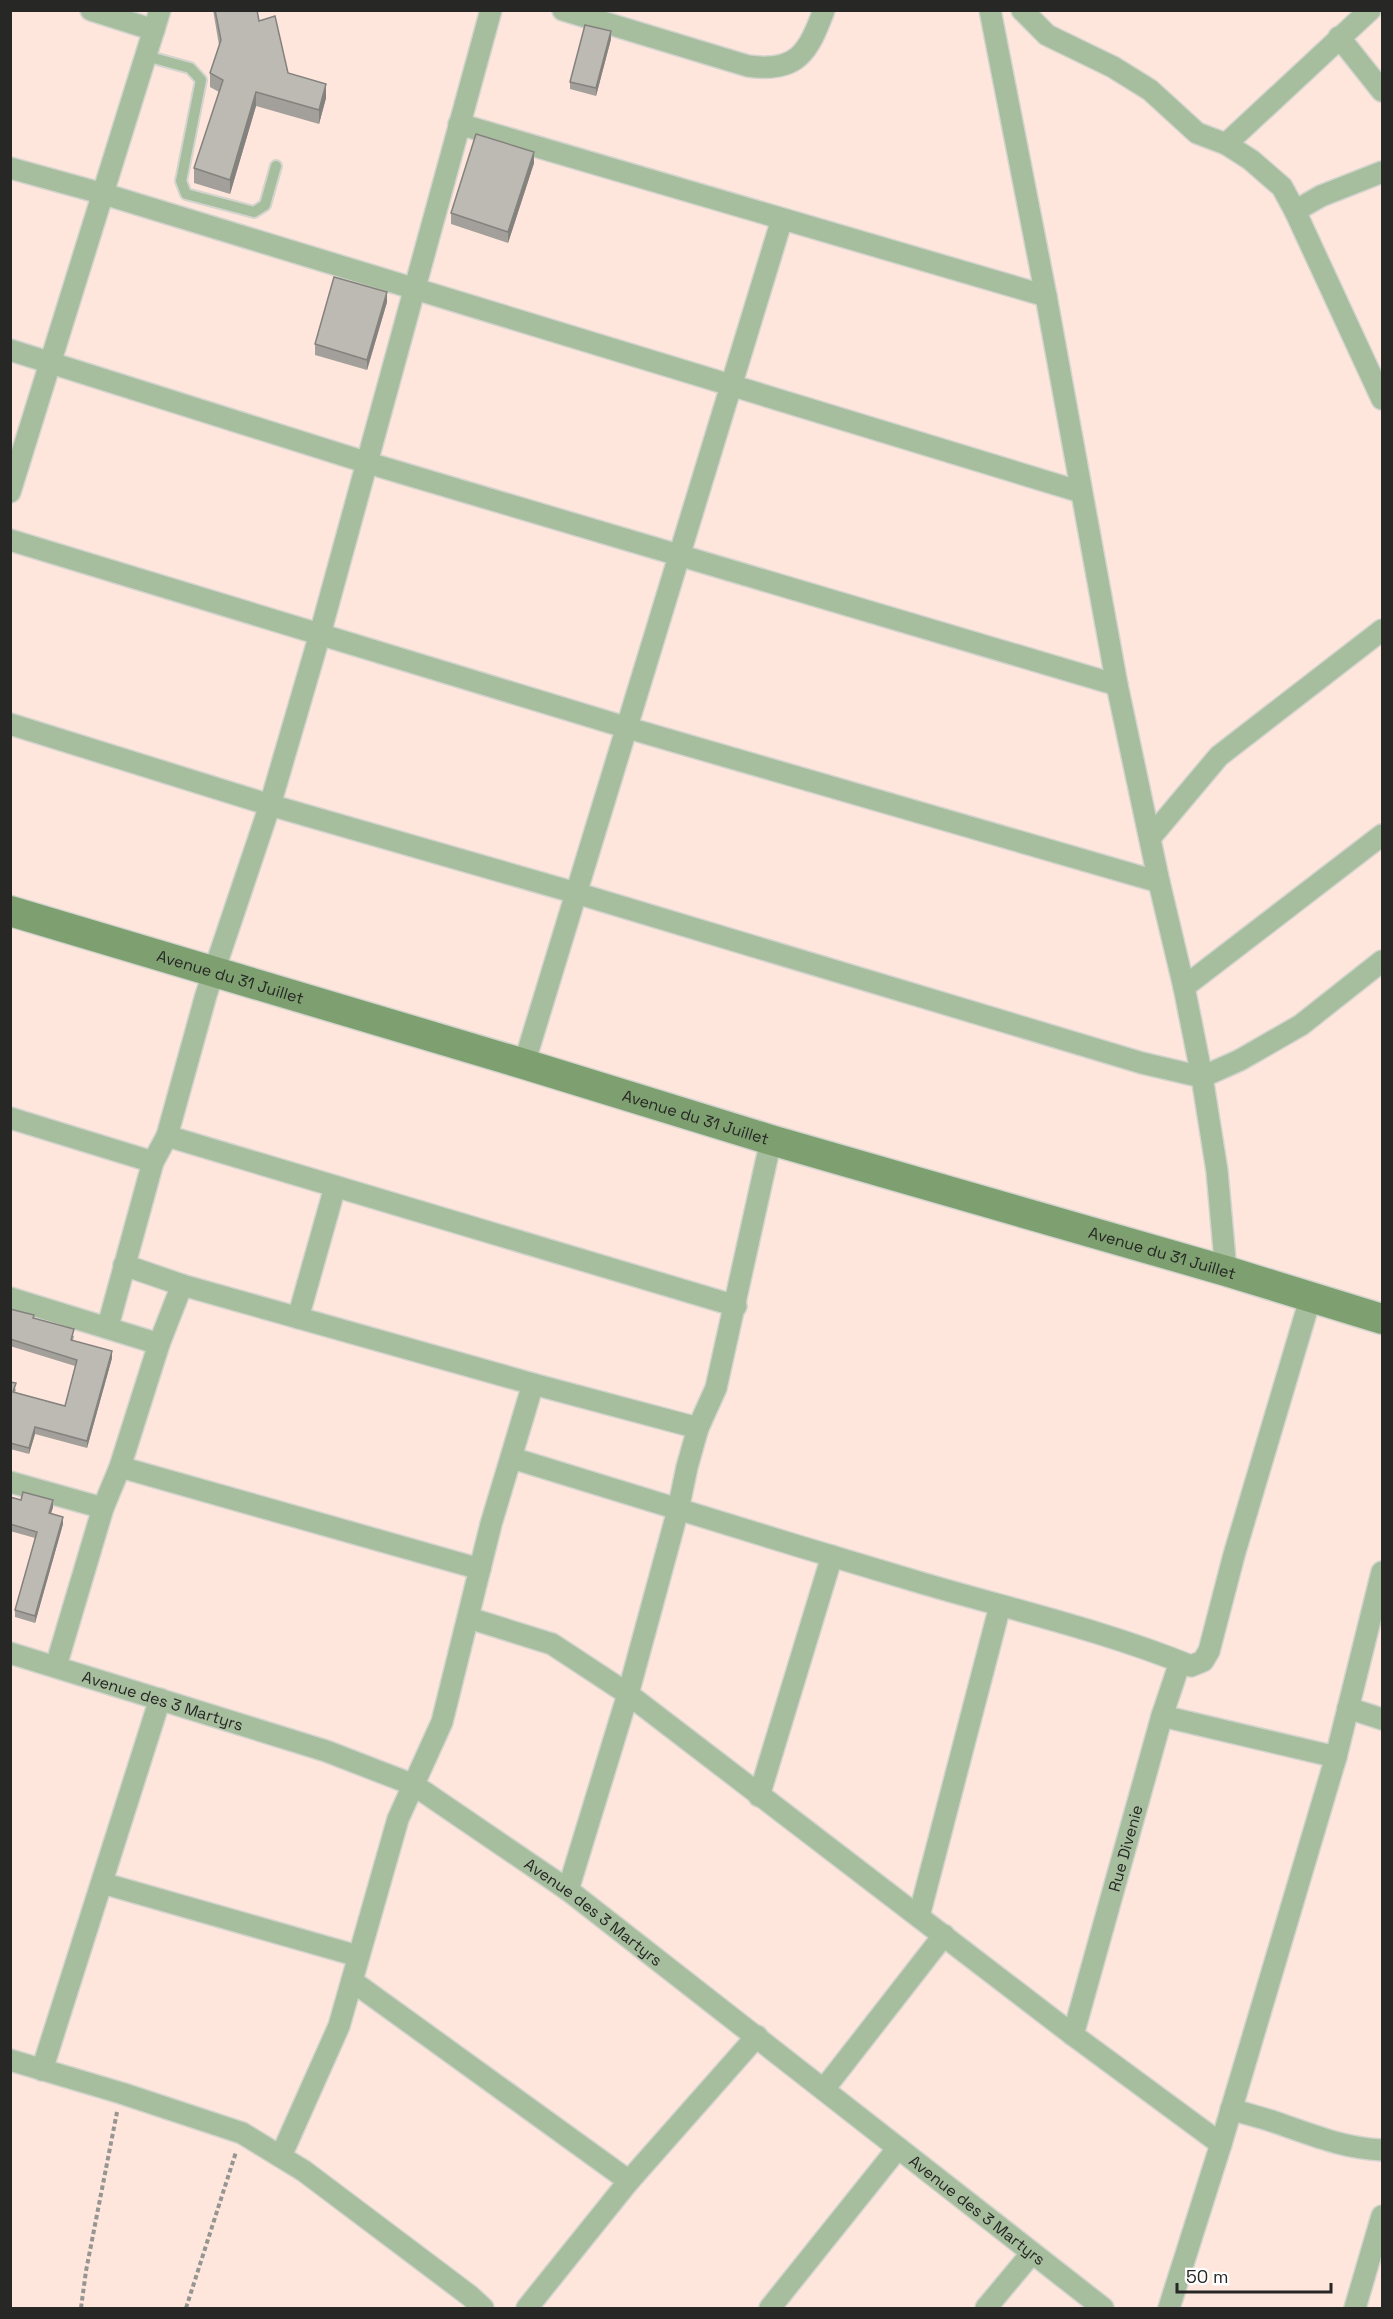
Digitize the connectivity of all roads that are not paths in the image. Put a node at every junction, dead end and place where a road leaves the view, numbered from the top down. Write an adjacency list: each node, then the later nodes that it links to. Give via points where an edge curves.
1 (91, 10): 8 (street)
2 (491, 10): 12 (street)
3 (563, 10): 4 (street, via 769,69 788,65 802,52 814,39)
4 (824, 10)
5 (990, 10): 21 (street)
6 (1022, 10): 13 (street, via 1047,35 1113,67 1150,90 1197,133)
7 (1370, 10): 9 (street)
8 (157, 20): 10 (street)
9 (1339, 37): 11 (street); 13 (street)
10 (146, 56): 14 (lane, via 190,68 201,80 181,181 186,194 254,212 265,205); 17 (street)
11 (1383, 91)
12 (459, 124): 19 (street); 20 (street)
13 (1226, 144): 18 (street, via 1269,173)
14 (276, 166)
15 (10, 168): 17 (street)
16 (1383, 172): 18 (street, via 1321,196)
17 (104, 194): 20 (street); 23 (street)
18 (1295, 211): 25 (street)
19 (782, 219): 21 (street); 24 (street)
20 (413, 289): 24 (street); 26 (street)
21 (1046, 296): 28 (street)
22 (10, 350): 23 (street)
23 (50, 362): 26 (street); 27 (street)
24 (730, 386): 28 (street); 30 (street)
25 (1383, 399)
26 (368, 463): 30 (street); 32 (street)
27 (10, 492)
28 (1081, 492): 33 (street)
29 (10, 540): 32 (street)
30 (680, 555): 33 (street); 35 (street)
31 (1383, 630): 38 (street, via 1219,756)
32 (320, 634): 35 (street); 36 (street)
33 (1118, 685): 38 (street)
34 (10, 724): 36 (street)
35 (628, 728): 39 (street); 40 (street)
36 (270, 805): 40 (street); 43 (street)
37 (1383, 835): 44 (street)
38 (1150, 837): 39 (street)
39 (1159, 882): 44 (street)
40 (576, 892): 45 (street); 46 (street, via 1130,1060)
41 (10, 911): 43 (street, Avenue du 31 Juillet)
42 (1383, 961): 46 (street, via 1301,1025)
43 (215, 971): 45 (street, Avenue du 31 Juillet); 48 (street)
44 (1184, 987): 46 (street)
45 (524, 1064): 49 (street, Avenue du 31 Juillet)
46 (1202, 1077): 53 (street, via 1217,1171)
47 (10, 1118): 50 (street)
48 (167, 1136): 50 (street); 51 (street)
49 (771, 1140): 53 (street, Avenue du 31 Juillet); 57 (street)
50 (153, 1162): 52 (street)
51 (335, 1187): 57 (street); 58 (street)
52 (124, 1265): 54 (street); 60 (street)
53 (1226, 1271): 55 (street, Avenue du 31 Juillet)
54 (182, 1285): 58 (street); 61 (street)
55 (1311, 1296): 59 (street, Avenue du 31 Juillet); 75 (street, via 1209,1651 1203,1661 1191,1666)
56 (10, 1298): 60 (street)
57 (736, 1306): 63 (street, via 716,1388)
58 (298, 1317): 62 (street)
59 (1383, 1319)
60 (108, 1326): 61 (street)
61 (159, 1344): 65 (street)
62 (533, 1384): 63 (street); 64 (street)
63 (698, 1428): 68 (street)
64 (512, 1458): 68 (street); 70 (street)
65 (120, 1467): 67 (street); 70 (street)
66 (10, 1482): 67 (street)
67 (103, 1509): 76 (street)
68 (678, 1510): 69 (street); 77 (street)
69 (832, 1556): 72 (street); 84 (street)
70 (480, 1569): 73 (street)
71 (1383, 1572): 79 (street)
72 (1000, 1606): 75 (street, via 1050,1618); 87 (street)
73 (469, 1618): 77 (street, via 552,1644); 83 (street, via 442,1722)
74 (10, 1653): 76 (street, Avenue des 3 Martyrs)
75 (1180, 1662): 80 (street, Rue Divenie)
76 (56, 1666): 78 (street, Avenue des 3 Martyrs)
77 (628, 1694): 84 (street); 86 (street)
78 (160, 1699): 83 (street, Avenue des 3 Martyrs, via 326,1751); 85 (street)
79 (1348, 1708): 81 (street); 82 (street)
80 (1162, 1716): 82 (street); 91 (street, Rue Divenie)
81 (1383, 1719)
82 (1336, 1757): 96 (street)
83 (414, 1785): 86 (street, Avenue des 3 Martyrs); 89 (street, via 398,1819)
84 (759, 1796): 87 (street)
85 (102, 1883): 89 (street); 94 (street)
86 (568, 1890): 92 (street, Avenue des 3 Martyrs)
87 (919, 1916): 88 (street)
88 (944, 1935): 91 (street); 95 (street)
89 (358, 1956): 90 (street)
90 (352, 1981): 100 (street, via 339,2026); 101 (street)
91 (1073, 2035): 97 (street)
92 (757, 2036): 95 (street, Avenue des 3 Martyrs); 101 (street)
93 (10, 2060): 94 (street)
94 (42, 2070): 100 (street, via 242,2133)
95 (824, 2089): 98 (street, Avenue des 3 Martyrs)
96 (1232, 2109): 97 (street); 99 (street, via 1350,2147)
97 (1221, 2144): 109 (street)
98 (898, 2148): 103 (street, Avenue des 3 Martyrs); 106 (street)
99 (1383, 2150)
100 (281, 2157): 104 (street)
101 (629, 2181): 105 (street)
102 (1383, 2216): 110 (street)
103 (1032, 2253): 107 (street); 108 (street, Avenue des 3 Martyrs)
104 (483, 2308)
105 (527, 2308)
106 (770, 2308)
107 (987, 2308)
108 (1103, 2308)
109 (1169, 2308)
110 (1355, 2308)

